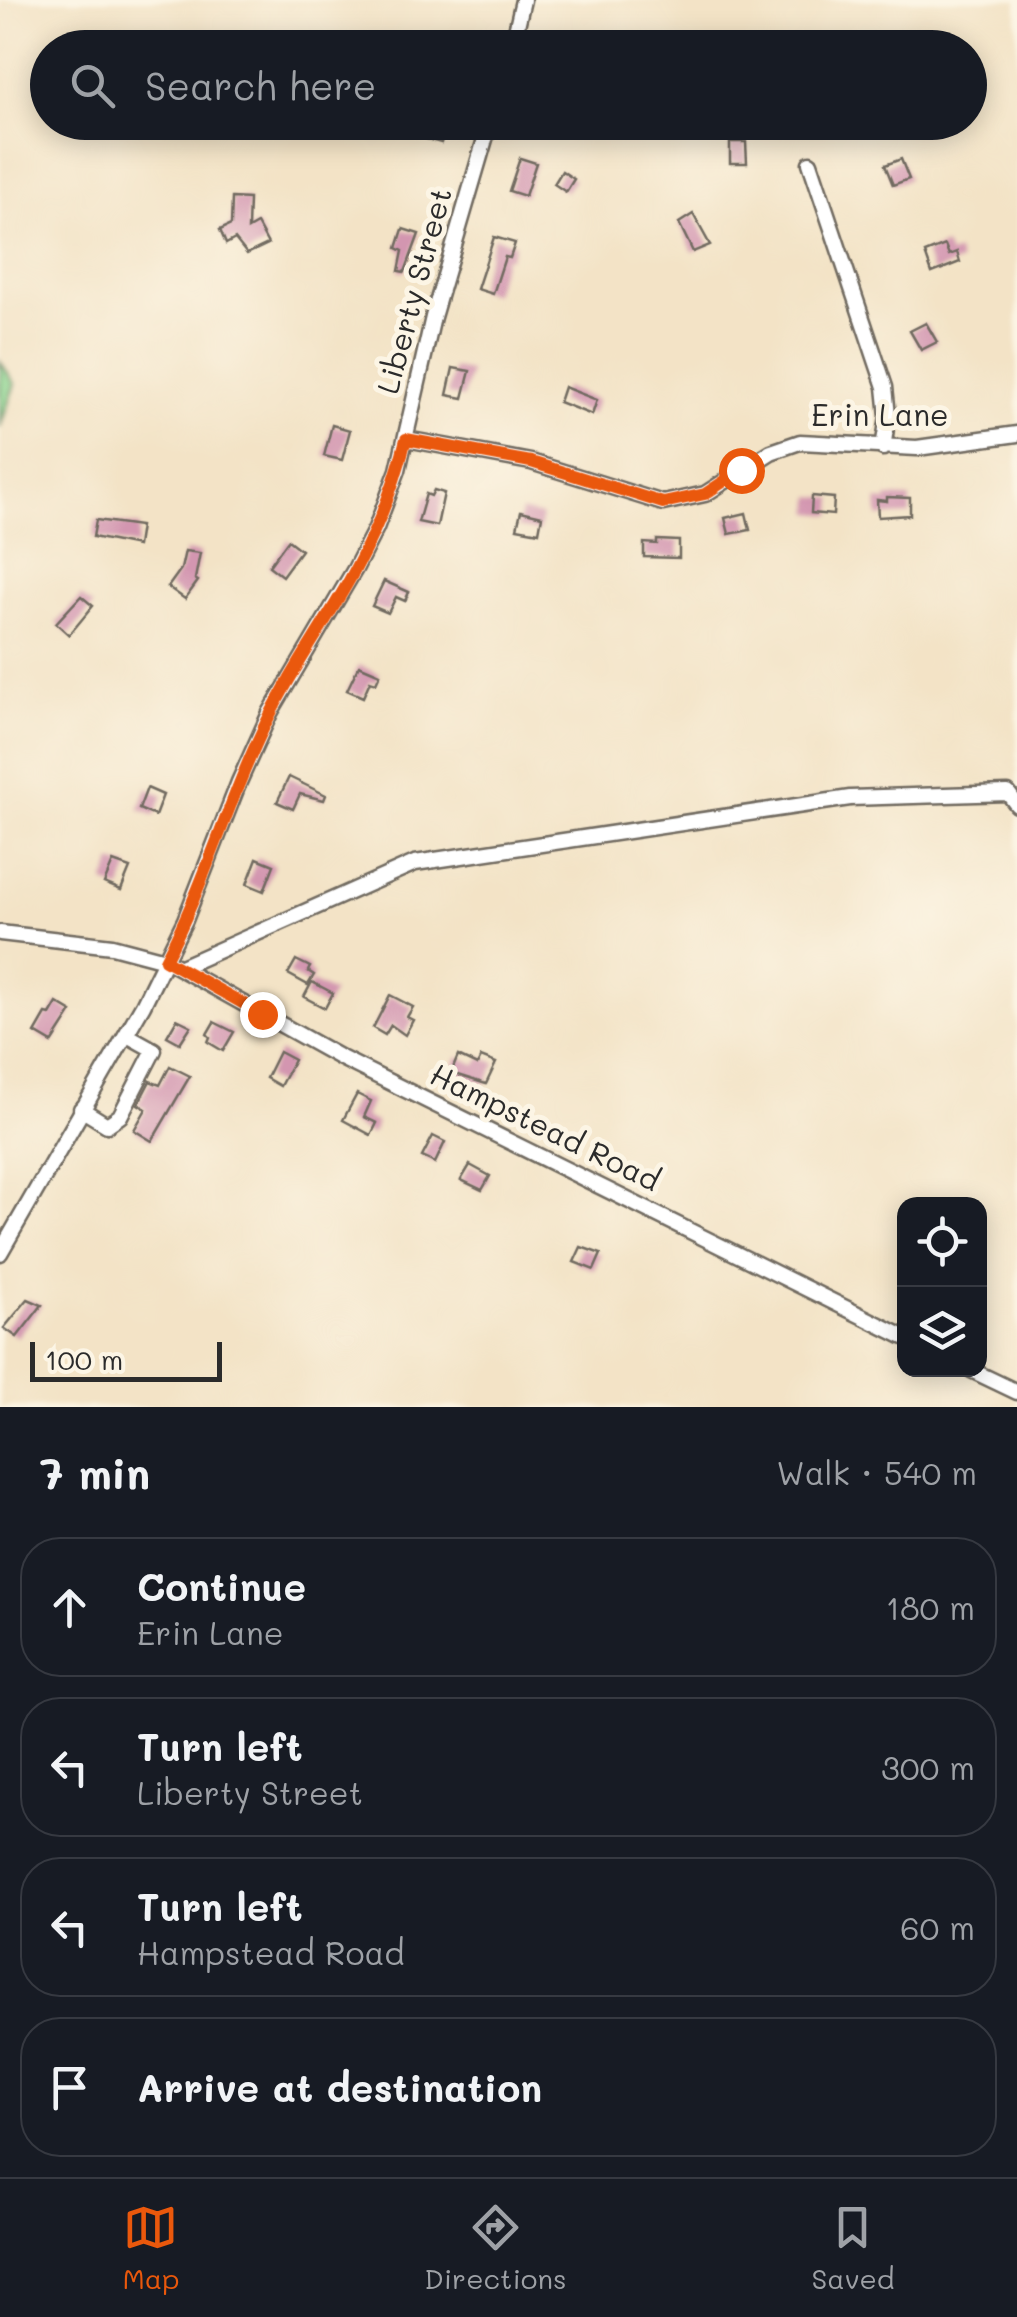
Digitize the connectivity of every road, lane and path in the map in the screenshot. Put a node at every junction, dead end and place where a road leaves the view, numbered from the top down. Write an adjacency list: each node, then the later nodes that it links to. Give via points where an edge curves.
1 (523, 0): 2 (street)
2 (516, 30)
3 (485, 140): 6 (street, Liberty Street)
4 (810, 163): 7 (street, via 885,387)
5 (1017, 434): 7 (street, Erin Lane)
6 (406, 439): 7 (street, Erin Lane, via 531,462 663,503 705,494 785,446); 10 (street, Liberty Street, via 376,528 264,727)
7 (883, 448)
8 (1017, 806): 11 (street, via 1008,793 850,798 414,863)
9 (0, 933): 10 (street, Hampstead Road, via 112,946)
10 (165, 960): 11 (street, Hampstead Road); 12 (street, Liberty Street)
11 (181, 967): 15 (street, Hampstead Road, via 341,1058)
12 (127, 1035): 13 (street, Liberty Street); 13 (street, via 154,1050 120,1116 107,1125)
13 (81, 1109): 14 (street, Liberty Street)
14 (0, 1253)
15 (897, 1333)
16 (986, 1377): 17 (street)
17 (1017, 1392)

